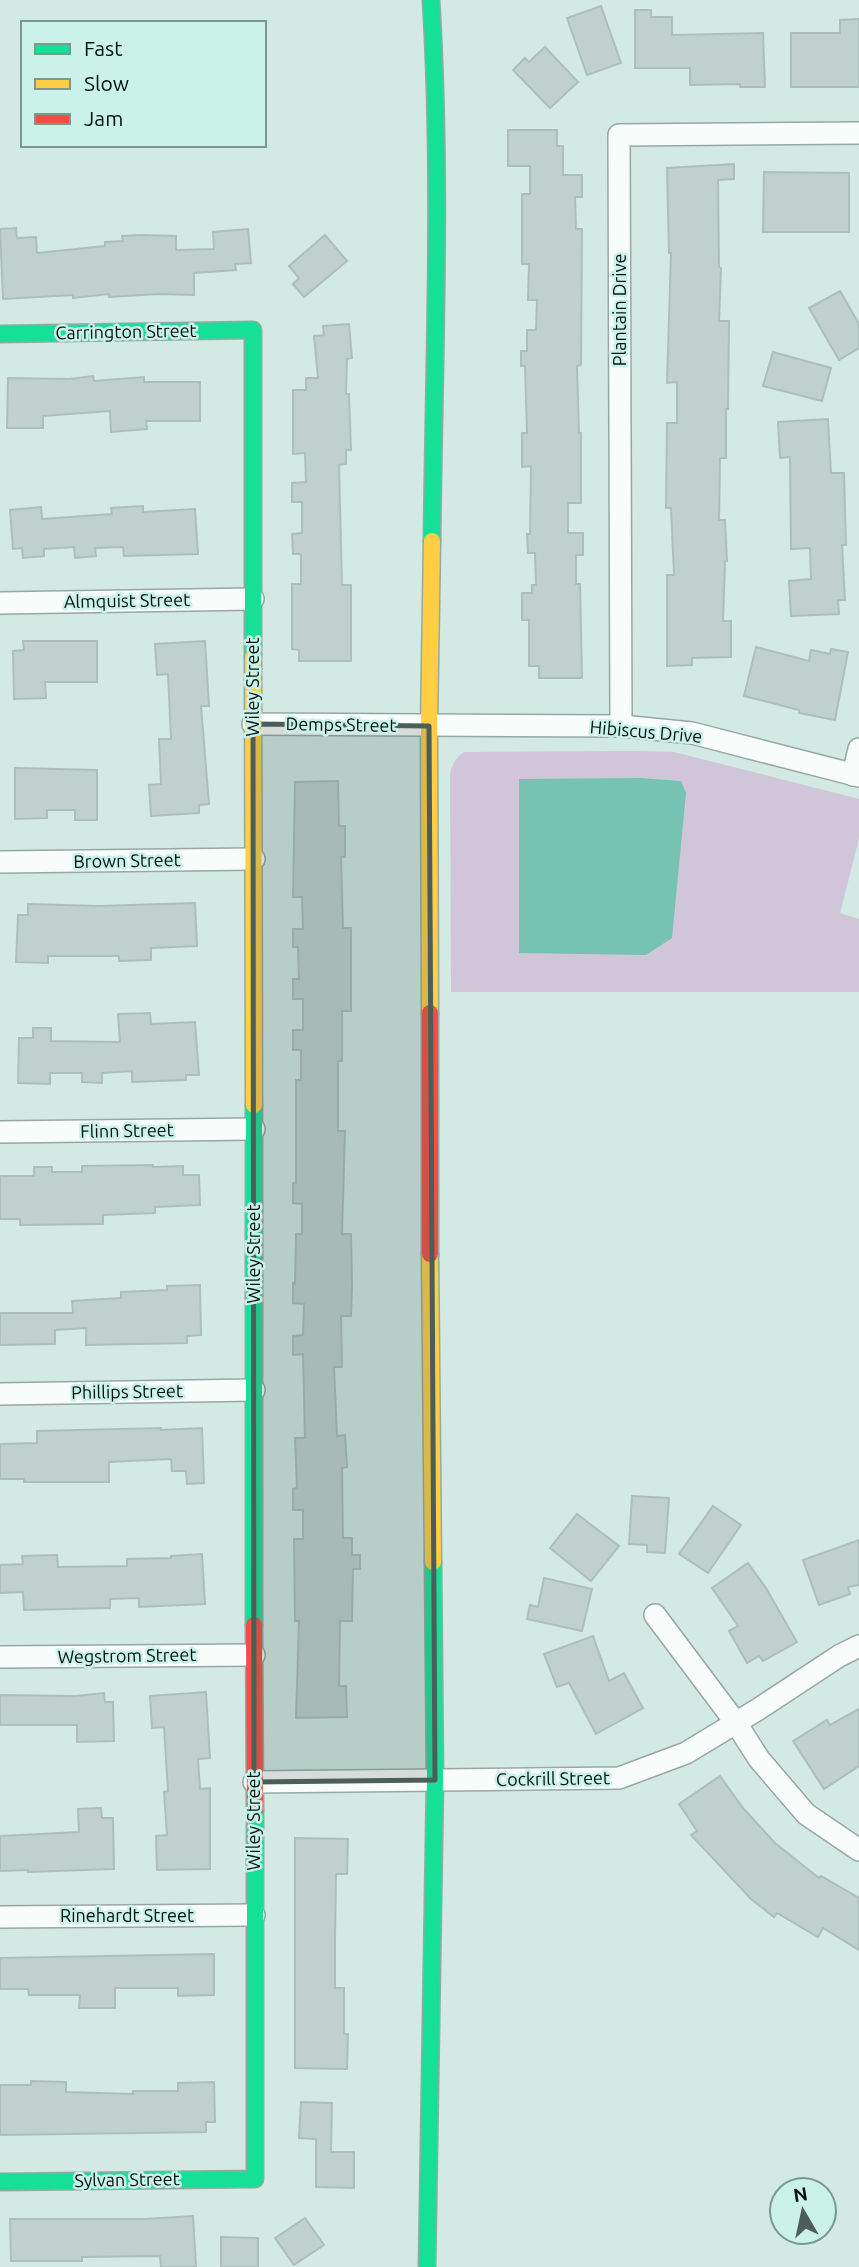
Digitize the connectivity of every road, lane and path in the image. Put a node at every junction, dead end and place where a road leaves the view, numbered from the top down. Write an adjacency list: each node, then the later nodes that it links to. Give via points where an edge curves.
1 (431, 0): 8 (street, via 437,190)
2 (859, 133): 9 (street, Plantain Drive, via 619,135)
3 (253, 330): 4 (street, Carrington Street); 5 (street, Wiley Street)
4 (0, 334)
5 (253, 599): 6 (street, Almquist Street); 7 (street, Wiley Street)
6 (0, 603)
7 (253, 724): 8 (street, Demps Street); 12 (street, Wiley Street)
8 (429, 726): 9 (street, Hibiscus Drive); 23 (street)
9 (621, 726): 11 (street, Hibiscus Drive, via 692,733)
10 (859, 748): 11 (street)
11 (856, 775)
12 (254, 859): 13 (street, Brown Street); 14 (street, Wiley Street)
13 (0, 862)
14 (254, 1129): 15 (street, Flinn Street); 16 (street, Wiley Street)
15 (0, 1132)
16 (254, 1390): 17 (street, Phillips Street); 20 (street, Wiley Street)
17 (0, 1394)
18 (655, 1615): 22 (street)
19 (859, 1646): 22 (street, Cockrill Street)
20 (254, 1655): 21 (street, Wegstrom Street); 24 (street, Wiley Street)
21 (0, 1657)
22 (736, 1723): 23 (street, Cockrill Street, via 687,1753 619,1778); 25 (street, via 759,1759 806,1814)
23 (435, 1780): 24 (street, Cockrill Street); 30 (street)
24 (254, 1782): 26 (street, Wiley Street)
25 (859, 1850)
26 (254, 1915): 27 (street, Rinehardt Street); 28 (street, Wiley Street)
27 (0, 1917)
28 (255, 2179): 29 (street, Sylvan Street)
29 (0, 2182)
30 (427, 2267)

